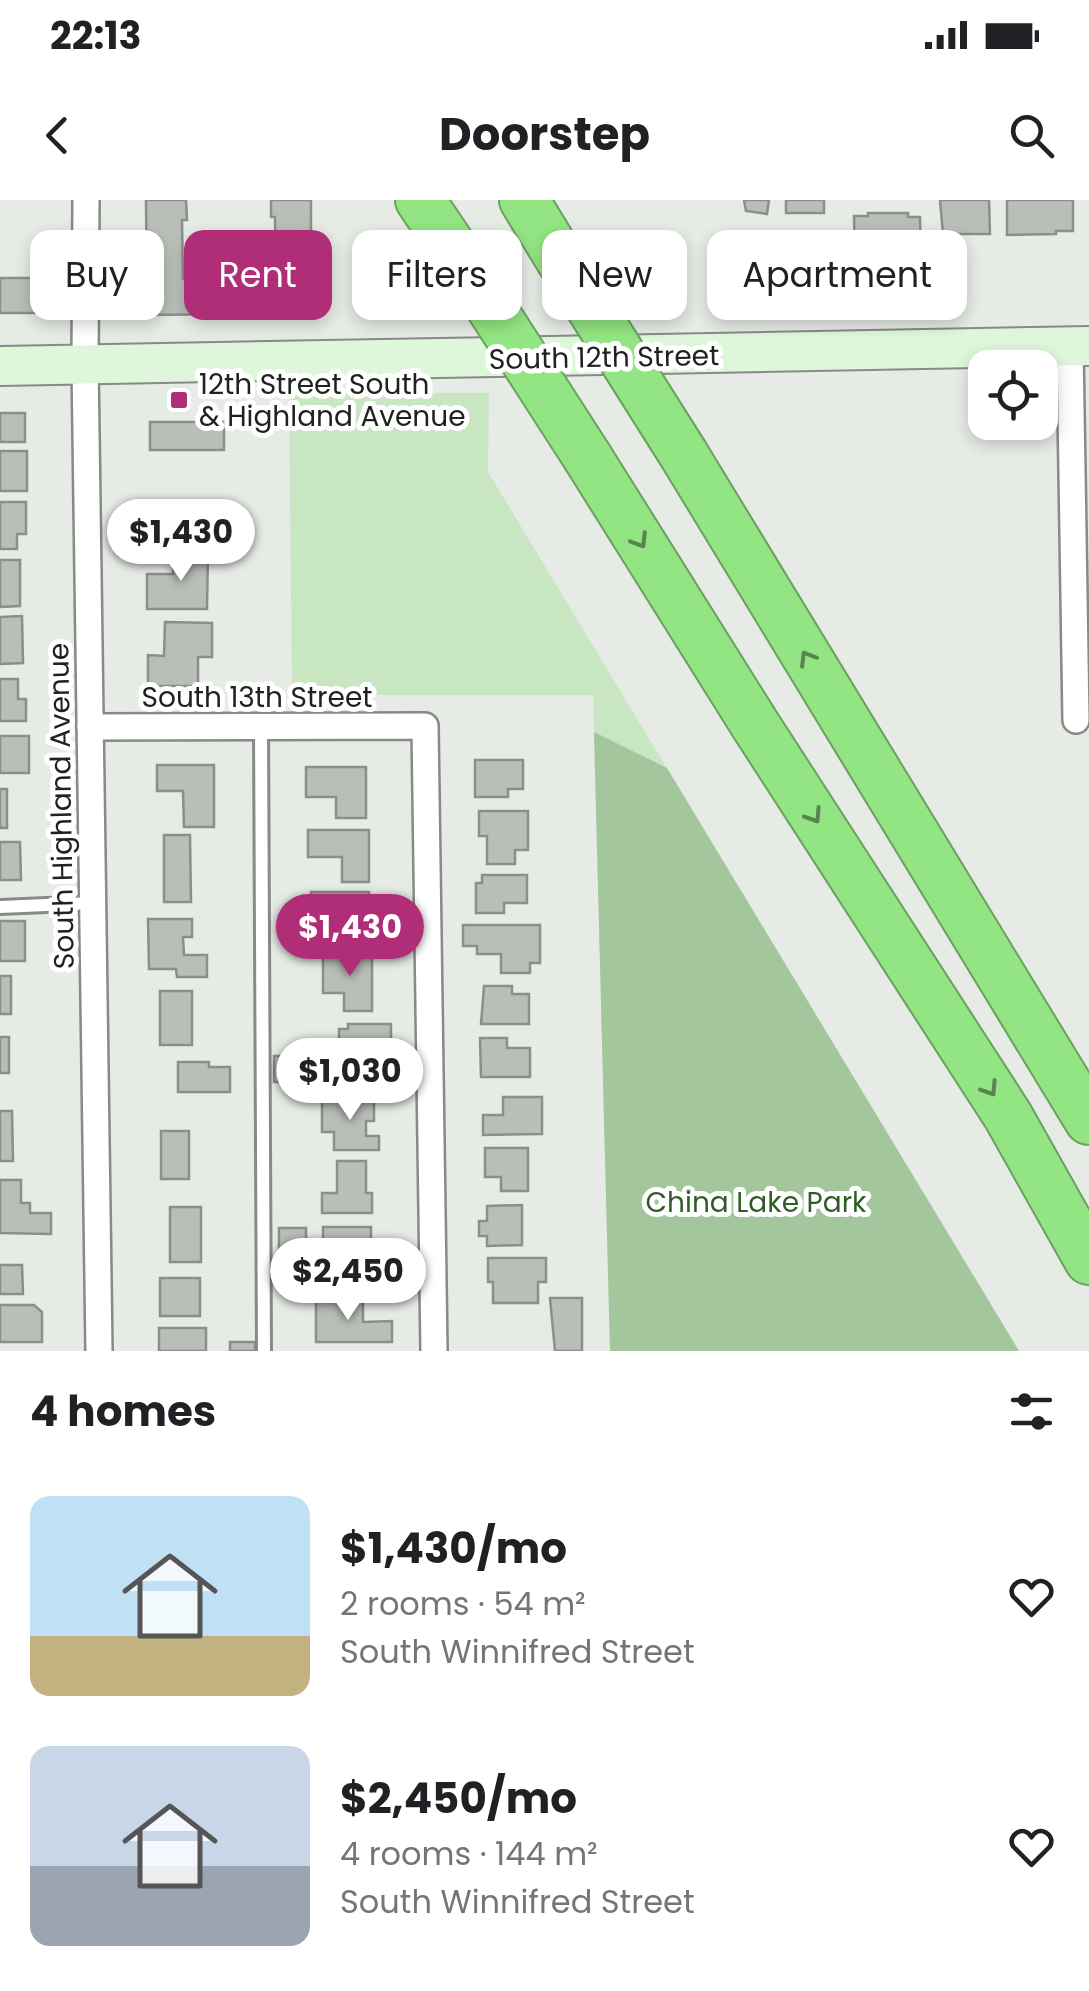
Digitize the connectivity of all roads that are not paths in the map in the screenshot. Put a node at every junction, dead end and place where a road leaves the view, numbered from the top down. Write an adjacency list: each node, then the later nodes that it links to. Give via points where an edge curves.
1 (86, 200): 4 (street, South Highland Avenue)
2 (422, 200): 17 (highway, one-way to 17, bridge, via 1008,1116)
3 (527, 200): 12 (highway, one-way to 3, bridge)
4 (86, 230)
5 (85, 320): 7 (street, South Highland Avenue)
6 (1080, 346): 7 (main road, South 12th Street); 9 (street)
7 (85, 363): 8 (main road, South 12th Street); 10 (street, South Highland Avenue)
8 (0, 366)
9 (1076, 720)
10 (90, 727): 11 (street, South 13th Street); 13 (street, South Highland Avenue)
11 (261, 728): 19 (lane); 20 (street, South 13th Street, via 425,726)
12 (858, 741): 15 (highway); 16 (highway)
13 (93, 904): 14 (lane); 18 (street, South Highland Avenue)
14 (0, 907)
15 (1089, 1070)
16 (1089, 1120)
17 (1089, 1260)
18 (100, 1351)
19 (264, 1351)
20 (434, 1351)

